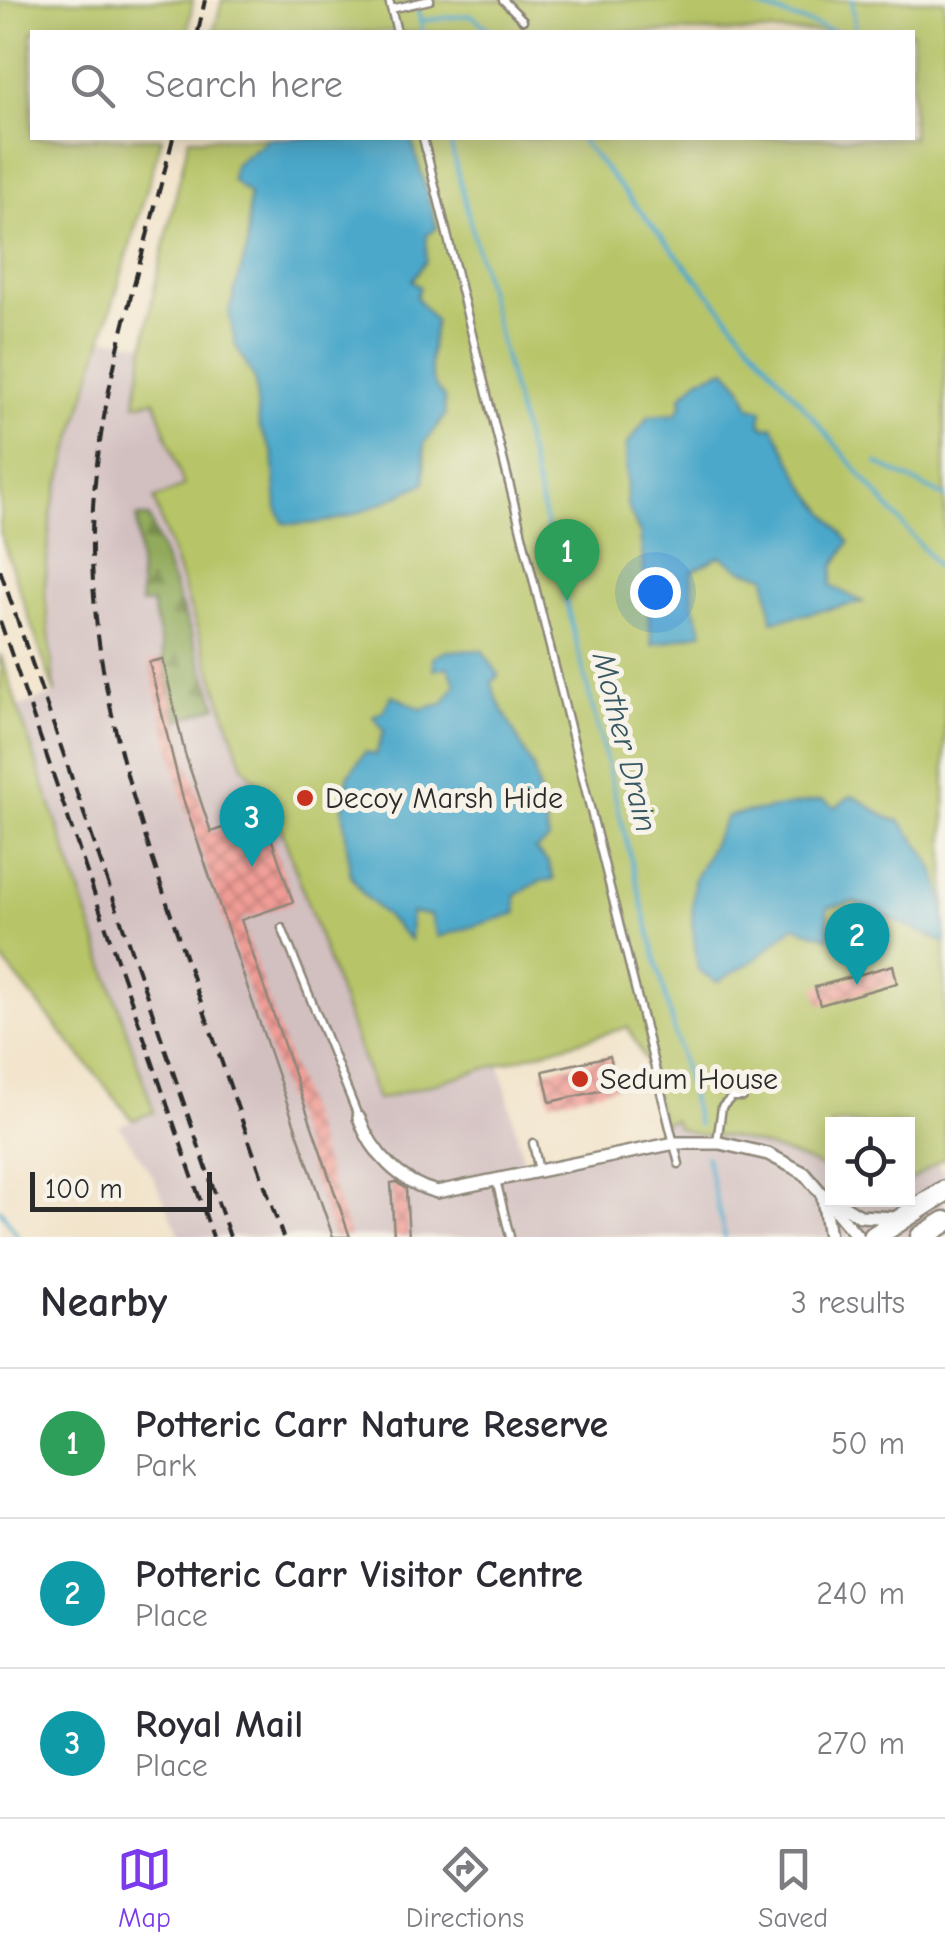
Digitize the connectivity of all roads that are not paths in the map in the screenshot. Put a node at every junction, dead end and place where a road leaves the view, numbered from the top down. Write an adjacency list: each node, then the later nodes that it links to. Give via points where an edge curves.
1 (430, 0): 3 (lane)
2 (503, 0): 4 (lane)
3 (390, 5): 5 (lane)
4 (523, 20)
5 (396, 30)
6 (424, 140): 11 (lane)
7 (282, 928): 9 (lane)
8 (743, 1098): 12 (lane, via 732,1097 722,1108)
9 (358, 1118): 15 (street, via 384,1162 425,1189)
10 (533, 1143): 14 (lane)
11 (675, 1143): 12 (street); 13 (lane); 14 (street)
12 (717, 1144): 16 (street, via 768,1154 804,1173)
13 (679, 1164)
14 (539, 1172): 15 (street)
15 (496, 1180): 22 (lane)
16 (819, 1190): 18 (street); 23 (street); 24 (street)
17 (945, 1190): 20 (highway)
18 (825, 1194)
19 (849, 1207): 20 (street, via 874,1220)
20 (910, 1215): 25 (highway)
21 (945, 1222): 26 (highway)
22 (510, 1237)
23 (829, 1237)
24 (858, 1237)
25 (874, 1237)
26 (921, 1237)

